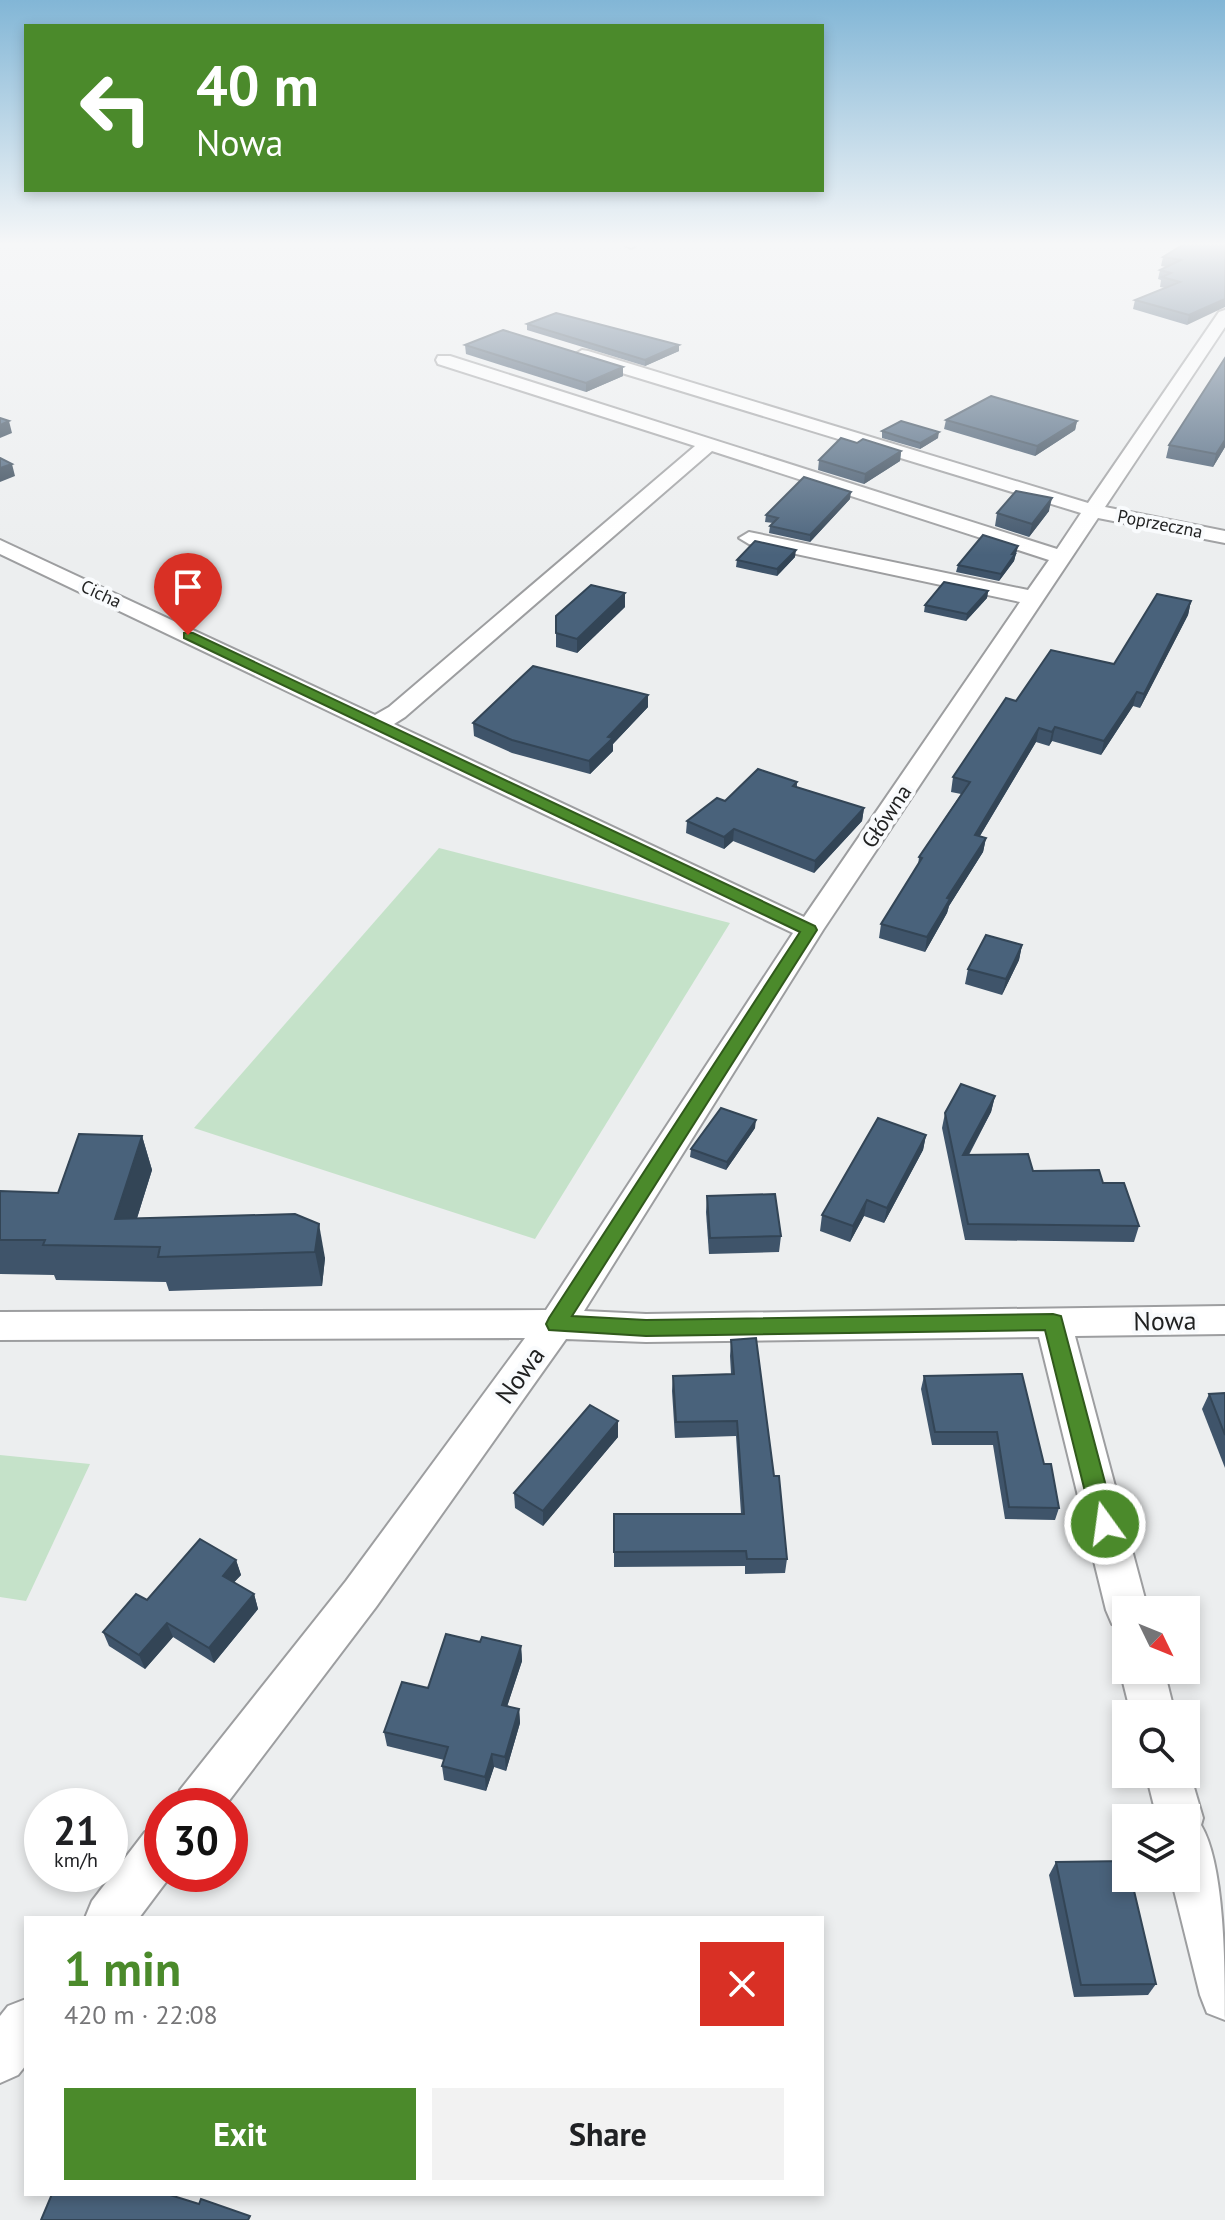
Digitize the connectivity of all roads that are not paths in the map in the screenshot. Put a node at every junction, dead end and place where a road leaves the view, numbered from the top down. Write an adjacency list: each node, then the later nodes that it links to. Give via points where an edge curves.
1 (1203, 348): 5 (street, Główna)
2 (566, 350): 5 (street, Poprzeczna)
3 (444, 360): 4 (street)
4 (708, 445): 9 (street); 11 (street, via 452,666)
5 (1094, 511): 6 (street, Poprzeczna); 9 (street, Główna)
6 (1225, 537)
7 (749, 538): 10 (street)
8 (0, 546): 11 (street, Cicha)
9 (1061, 557): 10 (street, Główna)
10 (1033, 598): 12 (street, Główna)
11 (376, 724): 12 (street, Cicha)
12 (809, 930): 15 (street, Główna)
13 (1225, 1320): 14 (street, Nowa)
14 (1053, 1322): 15 (street, Nowa, via 646,1328); 17 (street)
15 (556, 1324): 16 (street); 18 (street, Nowa, via 361,1594)
16 (0, 1326)
17 (1123, 1596)
18 (210, 1788)
19 (144, 1872): 21 (street)
20 (1199, 1892): 22 (street)
21 (111, 1916)
22 (1225, 1995)
23 (24, 2027): 24 (street)
24 (0, 2057)

